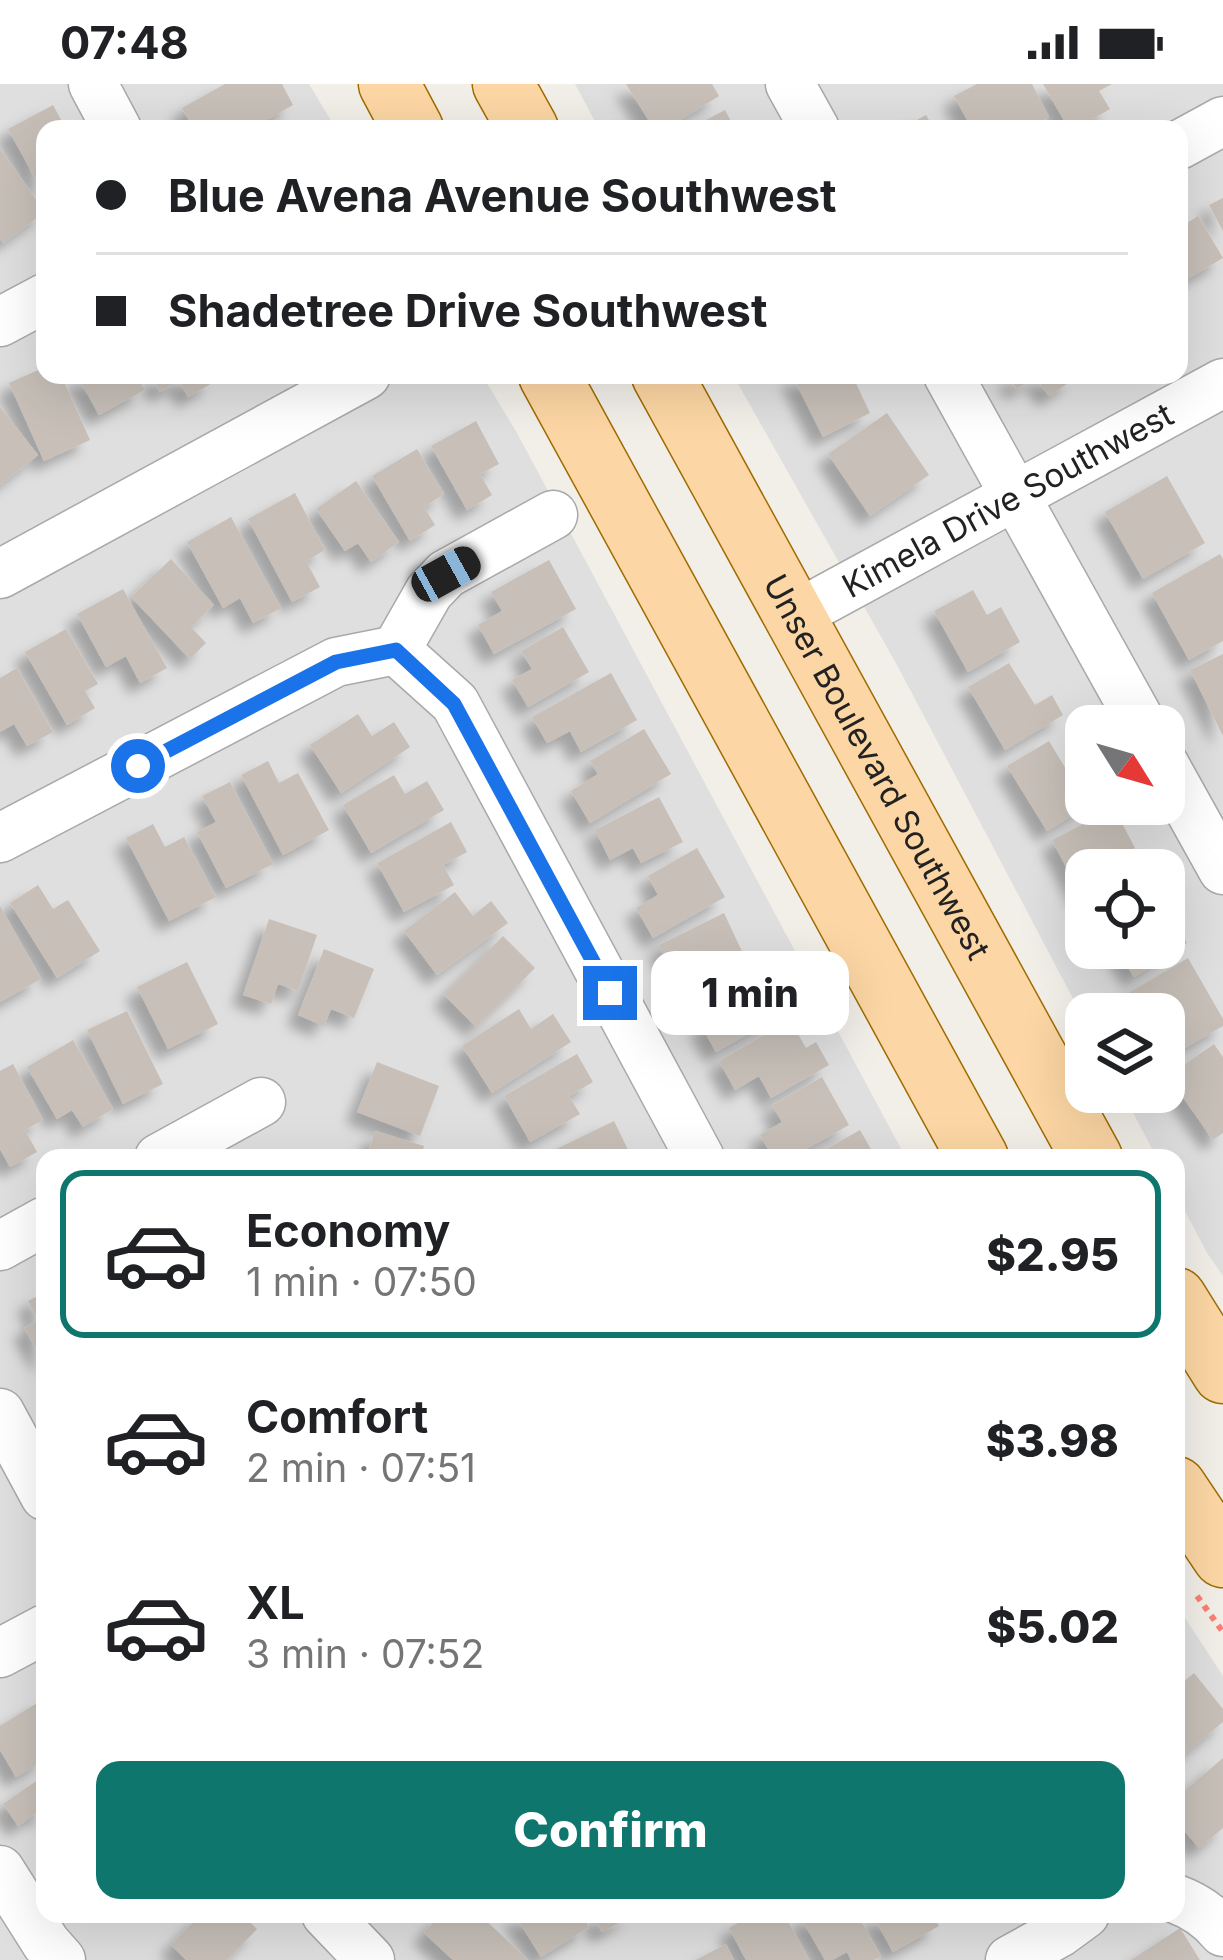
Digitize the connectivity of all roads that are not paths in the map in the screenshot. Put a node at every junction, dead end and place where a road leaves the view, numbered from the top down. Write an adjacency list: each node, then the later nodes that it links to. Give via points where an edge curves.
1 (93, 84): 5 (street)
2 (388, 84): 6 (main road)
3 (503, 84): 7 (main road)
4 (790, 84): 8 (street)
5 (112, 120)
6 (408, 120)
7 (523, 120)
8 (809, 120)
9 (1223, 121): 10 (street)
10 (1188, 140)
11 (36, 303): 12 (street)
12 (0, 322)
13 (1223, 382): 18 (street, Kimela Drive Southwest)
14 (348, 384): 20 (street)
15 (554, 384): 30 (main road)
16 (667, 384): 21 (main road, Unser Boulevard Southwest)
17 (953, 384): 18 (street)
18 (1014, 496): 21 (street, Kimela Drive Southwest); 23 (street)
19 (553, 515): 22 (street, via 446,574)
20 (0, 574)
21 (794, 616): 31 (main road, Unser Boulevard Southwest)
22 (396, 650): 25 (street, via 336,662); 29 (street, via 454,704)
23 (1131, 705)
24 (1185, 802): 26 (street)
25 (0, 838)
26 (1223, 870)
27 (261, 1102): 28 (street)
28 (175, 1149)
29 (695, 1149)
30 (973, 1149)
31 (1087, 1149)
32 (36, 1226): 33 (street)
33 (0, 1246)
34 (1185, 1312): 35 (main road)
35 (1223, 1373)
36 (0, 1413): 37 (street)
37 (36, 1479)
38 (1185, 1500): 39 (main road)
39 (1223, 1557)
40 (36, 1634): 41 (street)
41 (0, 1654)
42 (0, 1870): 46 (street)
43 (1185, 1902): 45 (street)
44 (1073, 1923): 47 (street)
45 (1223, 1933)
46 (62, 1960)
47 (1010, 1960)

